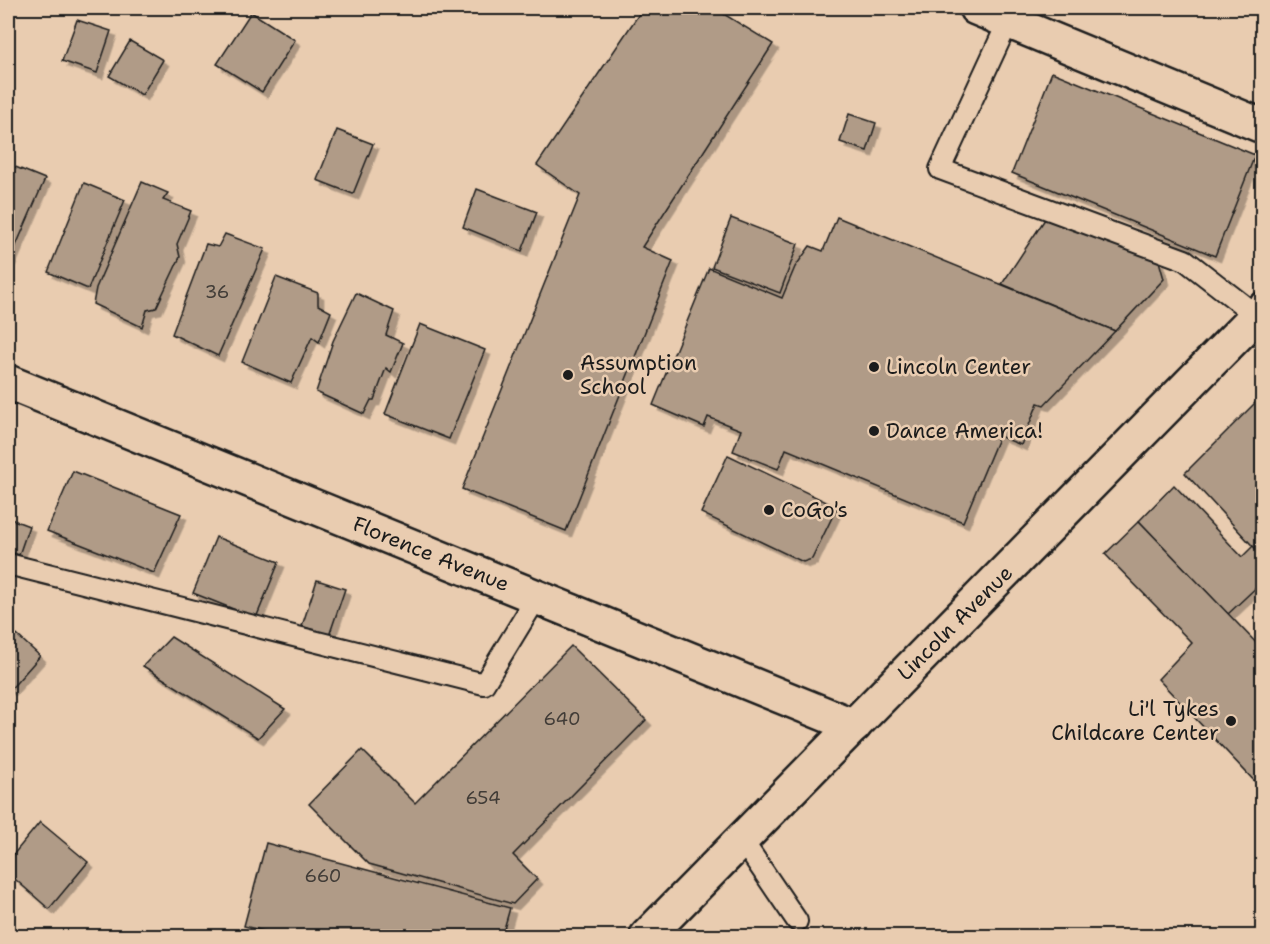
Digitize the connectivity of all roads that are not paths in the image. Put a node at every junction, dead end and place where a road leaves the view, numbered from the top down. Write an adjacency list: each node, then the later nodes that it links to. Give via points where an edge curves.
1 (976, 8): 2 (street)
2 (1009, 20): 3 (street); 4 (lane, via 940,169 1185,260)
3 (1263, 126)
4 (1260, 313): 8 (street, Lincoln Avenue)
5 (8, 382): 7 (street, Florence Avenue)
6 (8, 564): 7 (lane, via 484,684)
7 (537, 597): 8 (street, Florence Avenue)
8 (854, 726): 9 (street, Lincoln Avenue)
9 (742, 840): 10 (lane); 11 (street, Lincoln Avenue)
10 (798, 921)
11 (647, 936)

